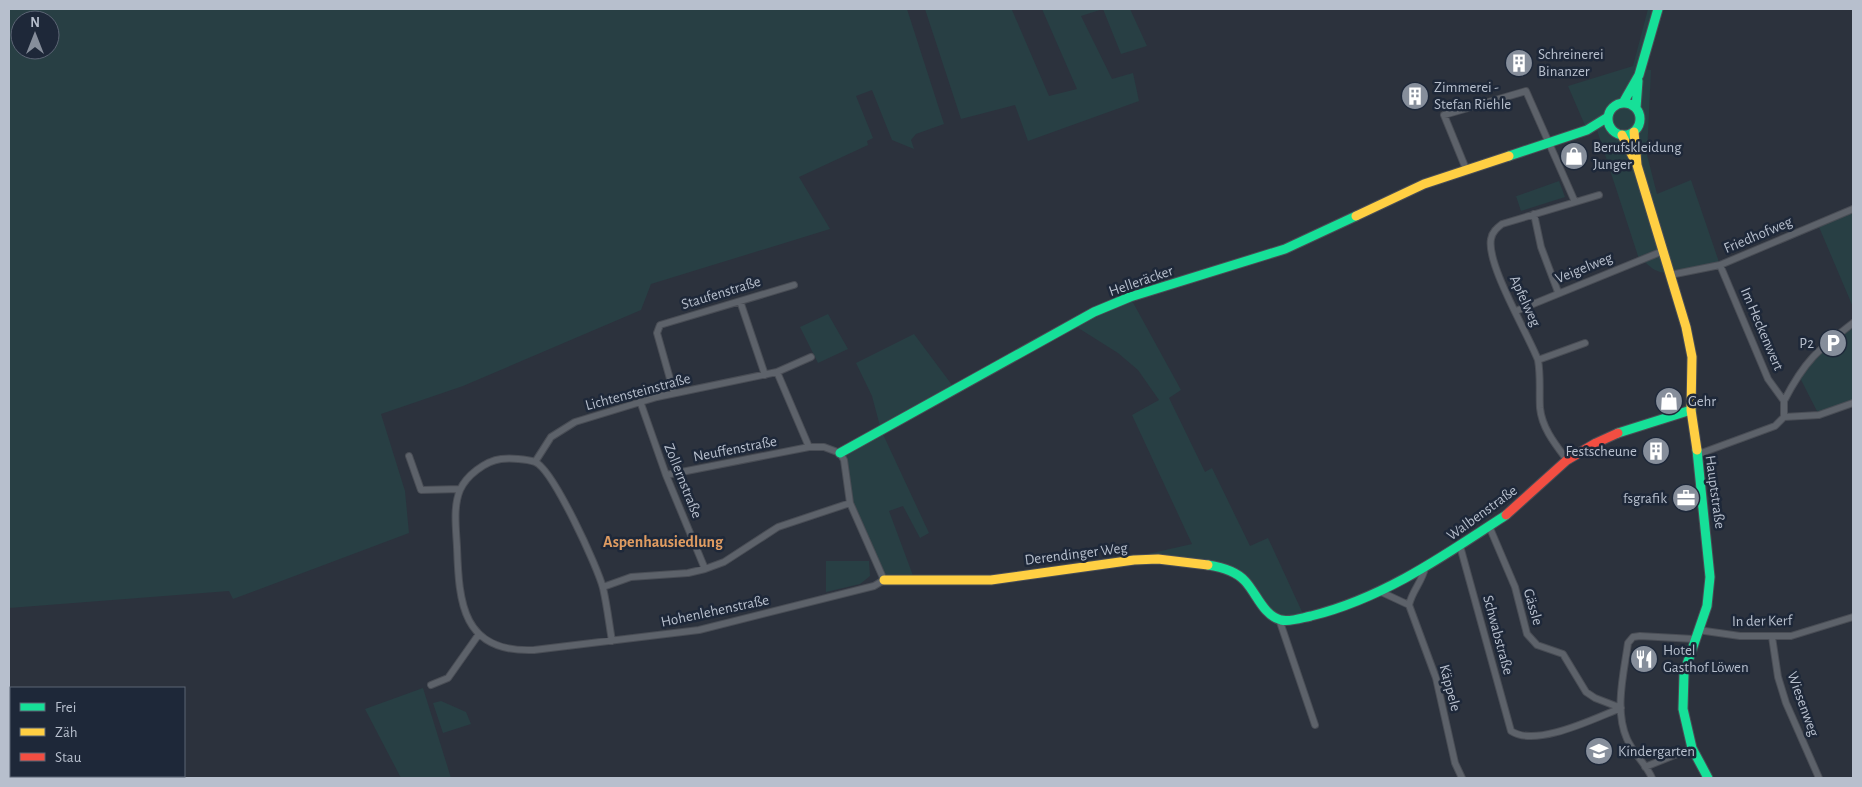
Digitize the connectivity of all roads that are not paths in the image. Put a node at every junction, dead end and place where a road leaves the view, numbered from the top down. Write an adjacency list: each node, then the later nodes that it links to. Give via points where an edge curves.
1 (1658, 9): 2 (street)
2 (1639, 75): 3 (street); 4 (street)
3 (1623, 103): 4 (street); 5 (street, via 1613,107)
4 (1636, 108): 8 (street, via 1640,120)
5 (1608, 117): 6 (street); 7 (street, Helleräcker)
6 (1612, 129): 7 (street, Helleräcker); 9 (street)
7 (1587, 130): 10 (street, Helleräcker)
8 (1634, 132): 9 (street); 11 (street)
9 (1622, 135): 11 (street)
10 (1549, 143): 12 (street, Helleräcker); 12 (street, via 1526,91 1444,116); 14 (street)
11 (1637, 165): 17 (street, Hauptstraße)
12 (1466, 169): 37 (street, Helleräcker, via 1424,184 1285,249 1130,297 1094,312)
13 (1599, 195): 14 (street, Apfelweg)
14 (1575, 202): 16 (street, Apfelweg)
15 (1853, 209): 18 (street, Friedhofweg)
16 (1534, 214): 21 (street, via 1541,247); 23 (street, Apfelweg, via 1502,224 1494,230 1491,240 1497,270)
17 (1663, 251): 19 (street, Hauptstraße); 21 (street, Veigelweg)
18 (1720, 265): 19 (street, Friedhofweg); 31 (street, Im Heckenwert, via 1768,379)
19 (1670, 275): 34 (street, Hauptstraße, via 1692,357)
20 (794, 285): 22 (street, Staufenstraße)
21 (1558, 292): 23 (street, Veigelweg)
22 (740, 301): 29 (street); 30 (street, Staufenstraße, via 664,323 657,328)
23 (1516, 311): 27 (street, Apfelweg)
24 (1853, 323): 31 (street, Im Heckenwert, via 1818,350 1804,366)
25 (1585, 343): 27 (street)
26 (810, 357): 28 (street, Lichtensteinstraße)
27 (1538, 360): 40 (street, Apfelweg, via 1542,418 1552,440)
28 (777, 372): 29 (street, Lichtensteinstraße); 36 (street)
29 (765, 375): 30 (street, Lichtensteinstraße)
30 (674, 393): 32 (street, Lichtensteinstraße)
31 (1784, 400): 35 (street)
32 (640, 401): 41 (street, Lichtensteinstraße, via 563,428 546,443); 42 (street, Zollernstraße)
33 (1853, 403): 35 (street, via 1820,415)
34 (1691, 410): 38 (street, Hauptstraße); 40 (street, Walbenstraße, via 1606,438)
35 (1784, 417): 38 (street, via 1775,426)
36 (809, 447): 37 (street); 42 (street, Neuffenstraße)
37 (840, 453): 44 (street, via 844,460)
38 (1696, 455): 55 (street, Hauptstraße, via 1702,483 1710,572 1708,606)
39 (409, 456): 43 (street, via 421,490)
40 (1567, 460): 45 (street, Walbenstraße, via 1513,510)
41 (535, 462): 43 (street, via 492,461 481,467); 50 (street, via 551,476)
42 (666, 475): 48 (street, Zollernstraße)
43 (460, 489): 56 (street, via 456,507 459,594 465,615)
44 (850, 503): 48 (street, via 778,526 724,562); 49 (street)
45 (1489, 526): 46 (street, Walbenstraße); 61 (street, Gässle, via 1515,587 1527,634 1537,645 1564,654 1586,692)
46 (1460, 546): 47 (street, Walbenstraße); 61 (street, Schwabstraße, via 1511,731 1517,735 1551,734)
47 (1425, 568): 51 (street, Walbenstraße); 52 (street)
48 (705, 569): 50 (street, via 688,574 631,577)
49 (884, 580): 54 (street, Derendinger Weg, via 992,580 1121,560 1179,561 1220,568 1239,576 1269,614); 59 (street, Hohenlehenstraße, via 874,586 699,630)
50 (603, 587): 59 (street)
51 (1378, 591): 52 (street); 54 (street, Walbenstraße, via 1291,620)
52 (1409, 605): 65 (street, Käppele, via 1436,678 1455,763)
53 (1853, 617): 57 (street, In der Kerf, via 1791,636)
54 (1279, 619): 62 (street)
55 (1698, 630): 57 (street, In der Kerf); 58 (street, Hauptstraße)
56 (479, 634): 59 (street, Hohenlehenstraße, via 494,644 516,651); 60 (street, via 448,678)
57 (1772, 637): 68 (street, Wiesenweg, via 1786,703)
58 (1694, 639): 61 (street, via 1633,637 1628,643); 63 (street, Hauptstraße, via 1683,683 1683,709)
59 (612, 641)
60 (431, 685)
61 (1621, 708): 64 (street, via 1627,738)
62 (1315, 725)
63 (1692, 748): 64 (street); 67 (street, Hauptstraße)
64 (1644, 767): 66 (street)
65 (1462, 778)
66 (1652, 778)
67 (1708, 778)
68 (1819, 778)

